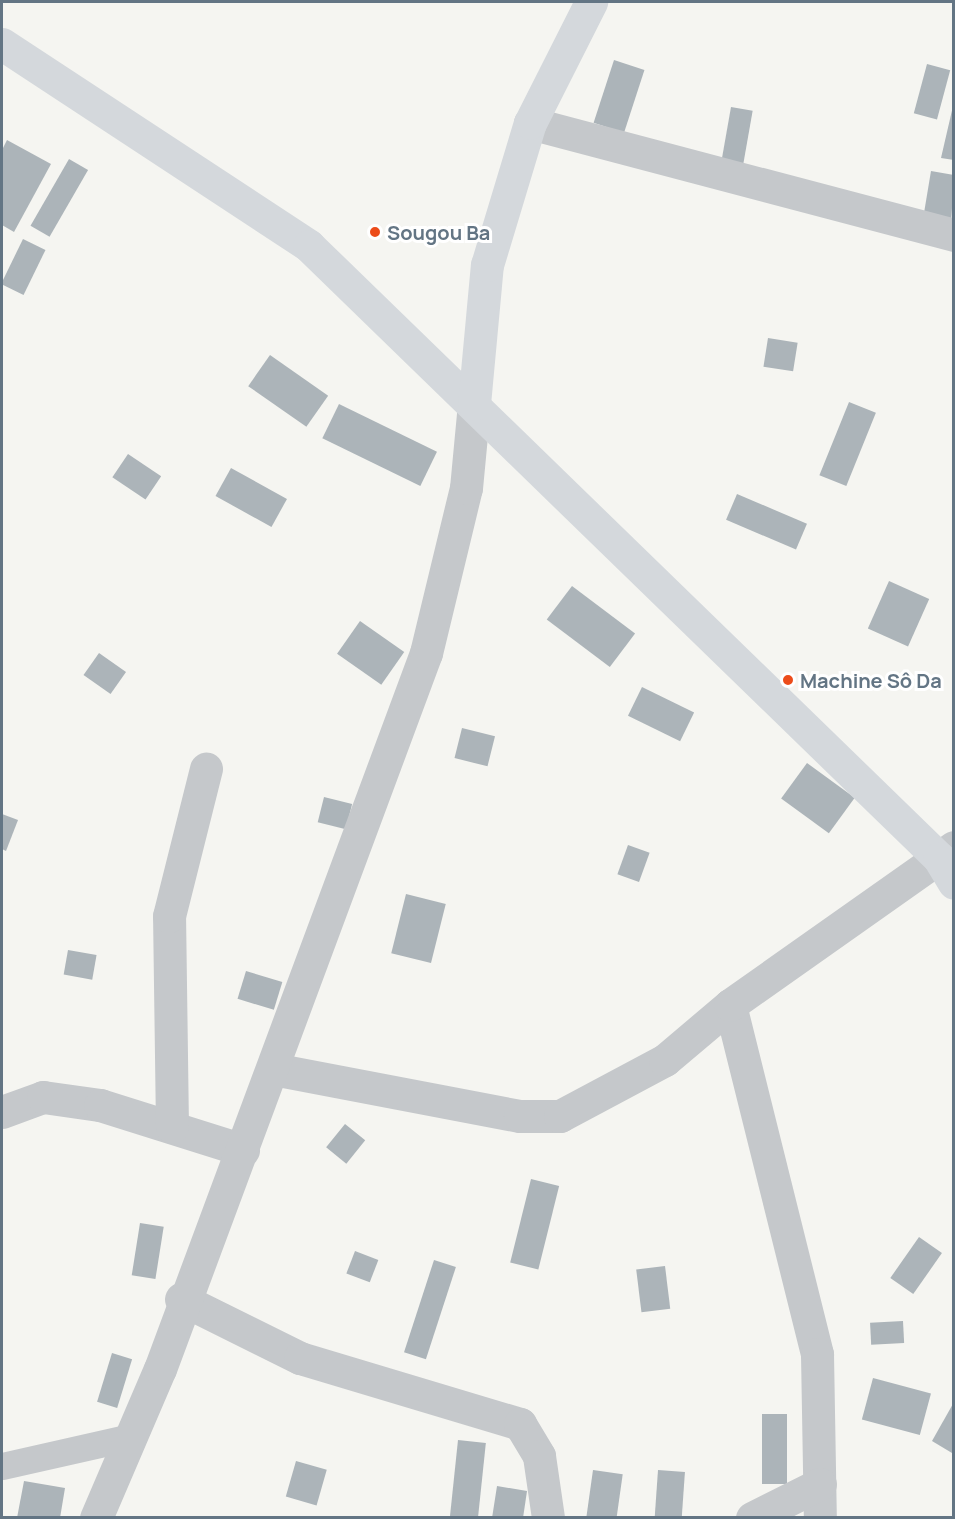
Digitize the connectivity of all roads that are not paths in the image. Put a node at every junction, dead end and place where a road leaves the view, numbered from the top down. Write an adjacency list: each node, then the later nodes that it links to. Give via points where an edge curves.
1 (591, 2): 3 (street)
2 (2, 44): 5 (street, via 309,246)
3 (531, 123): 4 (street); 5 (street, via 487,265)
4 (954, 235)
5 (474, 404): 7 (street); 9 (street, via 466,488 426,653)
6 (206, 769): 11 (street, via 169,916)
7 (949, 863): 8 (street)
8 (730, 1005): 9 (street, via 665,1060 560,1116 520,1116); 16 (street, via 817,1354)
9 (273, 1069): 12 (street)
10 (2, 1112): 11 (street, via 43,1097 100,1105)
11 (172, 1127): 12 (street)
12 (243, 1150): 13 (street)
13 (181, 1299): 14 (street); 18 (street, via 300,1358 520,1424 539,1456)
14 (131, 1437): 15 (lane); 17 (street)
15 (2, 1466)
16 (820, 1484): 19 (street); 20 (street)
17 (96, 1518)
18 (548, 1518)
19 (752, 1518)
20 (820, 1518)

